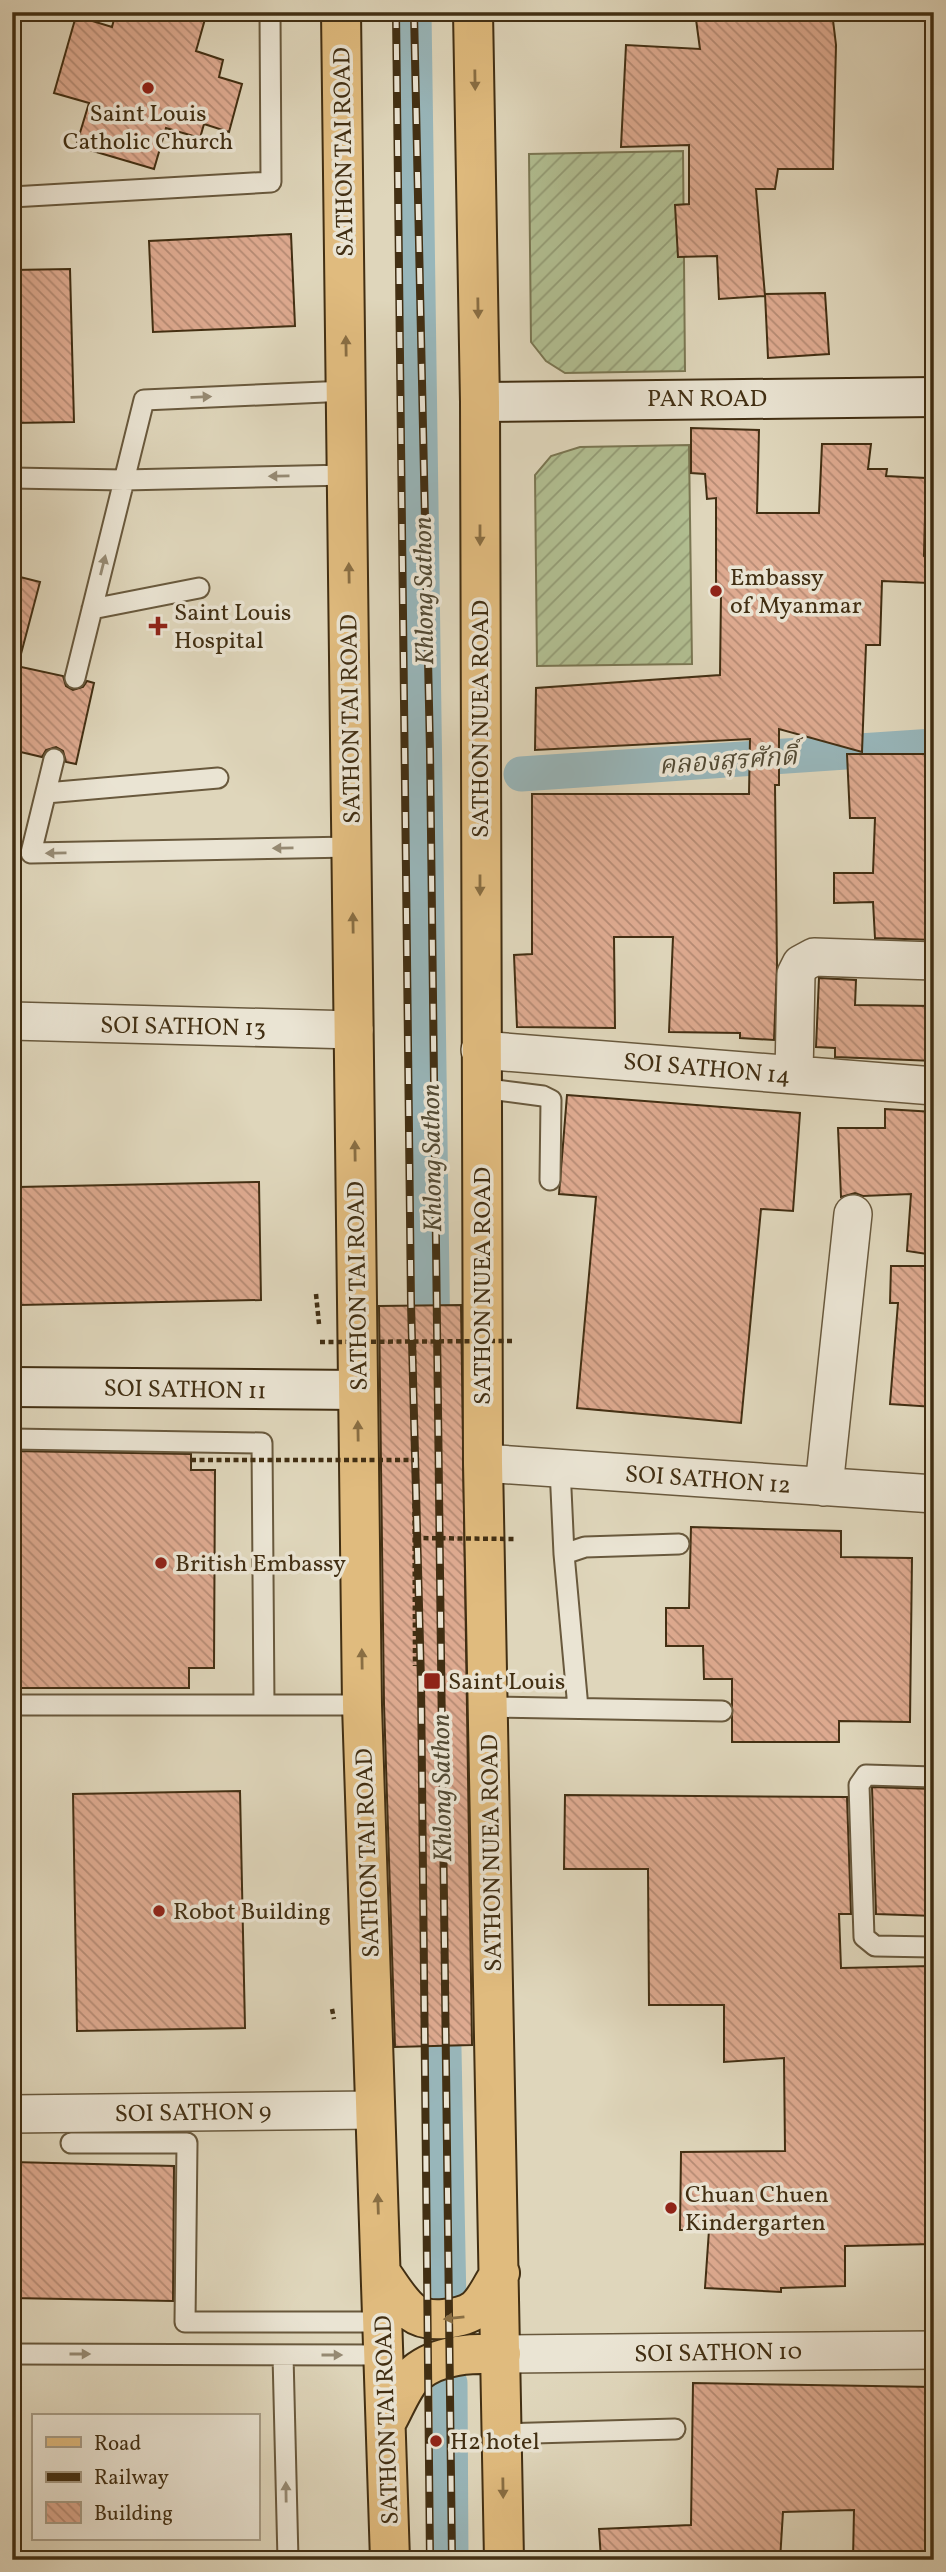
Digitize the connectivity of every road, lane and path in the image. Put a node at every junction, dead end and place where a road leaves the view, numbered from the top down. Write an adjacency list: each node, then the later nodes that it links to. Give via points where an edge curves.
1 (270, 12): 4 (lane, via 271,182)
2 (341, 12): 5 (main road, SATHON TAI ROAD, one-way to 2)
3 (474, 12): 7 (main road, SATHON NUEA ROAD, one-way to 7)
4 (12, 197)
5 (347, 391): 8 (main road, SATHON TAI ROAD); 10 (lane, one-way to 5, via 144,400)
6 (934, 397): 7 (street, PAN ROAD)
7 (480, 402): 21 (main road, SATHON NUEA ROAD, one-way to 21)
8 (348, 475): 10 (lane, one-way to 10); 17 (main road, SATHON TAI ROAD, one-way to 8)
9 (12, 478): 10 (lane)
10 (124, 480): 12 (lane, one-way to 10)
11 (199, 588): 12 (lane)
12 (92, 609): 13 (lane)
13 (75, 678)
14 (54, 760): 16 (lane)
15 (218, 778): 16 (lane)
16 (46, 793): 17 (lane, one-way to 16, via 31,853)
17 (352, 847): 20 (main road, SATHON TAI ROAD, one-way to 17)
18 (934, 961): 22 (street, via 814,957 801,964 796,974)
19 (12, 1021): 20 (street, SOI SATHON 13)
20 (354, 1030): 31 (main road, SATHON TAI ROAD, one-way to 20)
21 (480, 1049): 22 (street, SOI SATHON 14); 24 (main road, SATHON NUEA ROAD)
22 (794, 1075): 23 (street, SOI SATHON 14)
23 (934, 1086)
24 (481, 1088): 25 (lane, via 551,1100); 35 (main road, SATHON NUEA ROAD)
25 (551, 1180)
26 (853, 1214): 37 (street)
27 (316, 1294): 29 (path, bridge, via 320,1342)
28 (512, 1341): 29 (path, bridge)
29 (414, 1342): 34 (path)
30 (12, 1387): 31 (street, SOI SATHON 11)
31 (358, 1391): 46 (main road, SATHON TAI ROAD, one-way to 31)
32 (12, 1439): 45 (lane, via 262,1443)
33 (191, 1460): 34 (path, bridge)
34 (414, 1460): 39 (path)
35 (483, 1463): 36 (street, SOI SATHON 12); 47 (main road, SATHON NUEA ROAD)
36 (560, 1468): 37 (street, SOI SATHON 12); 42 (lane)
37 (824, 1487): 38 (street, SOI SATHON 12)
38 (934, 1494)
39 (415, 1538): 40 (path, bridge); 43 (path)
40 (514, 1539)
41 (679, 1544): 42 (lane, via 585,1547)
42 (564, 1554): 48 (lane)
43 (415, 1666)
44 (12, 1704): 45 (lane)
45 (264, 1704): 46 (lane)
46 (362, 1705): 52 (main road, SATHON TAI ROAD)
47 (488, 1707): 48 (lane); 56 (main road, SATHON NUEA ROAD)
48 (578, 1709): 49 (lane)
49 (722, 1711)
50 (934, 1777): 51 (lane, via 866,1775 859,1785 864,1937 875,1946)
51 (934, 1947)
52 (375, 2110): 53 (street, SOI SATHON 9); 55 (main road, SATHON TAI ROAD, one-way to 52)
53 (12, 2114)
54 (71, 2143): 57 (lane, via 187,2143 185,2322)
55 (381, 2273): 56 (main road, one-way to 55, via 473,2312 439,2319 412,2312); 57 (main road, SATHON TAI ROAD)
56 (500, 2273): 60 (main road, SATHON NUEA ROAD)
57 (384, 2339): 61 (lane, one-way to 57); 62 (main road, SATHON TAI ROAD)
58 (934, 2350): 60 (street, SOI SATHON 10)
59 (12, 2354): 61 (lane, one-way to 61)
60 (501, 2354): 62 (main road, via 454,2357 415,2374); 64 (main road, SATHON NUEA ROAD)
61 (283, 2355): 65 (lane, one-way to 61)
62 (387, 2421): 66 (main road, SATHON TAI ROAD)
63 (675, 2429): 64 (lane)
64 (502, 2434): 67 (main road, SATHON NUEA ROAD, one-way to 67)
65 (288, 2560)
66 (390, 2560)
67 (504, 2560)

